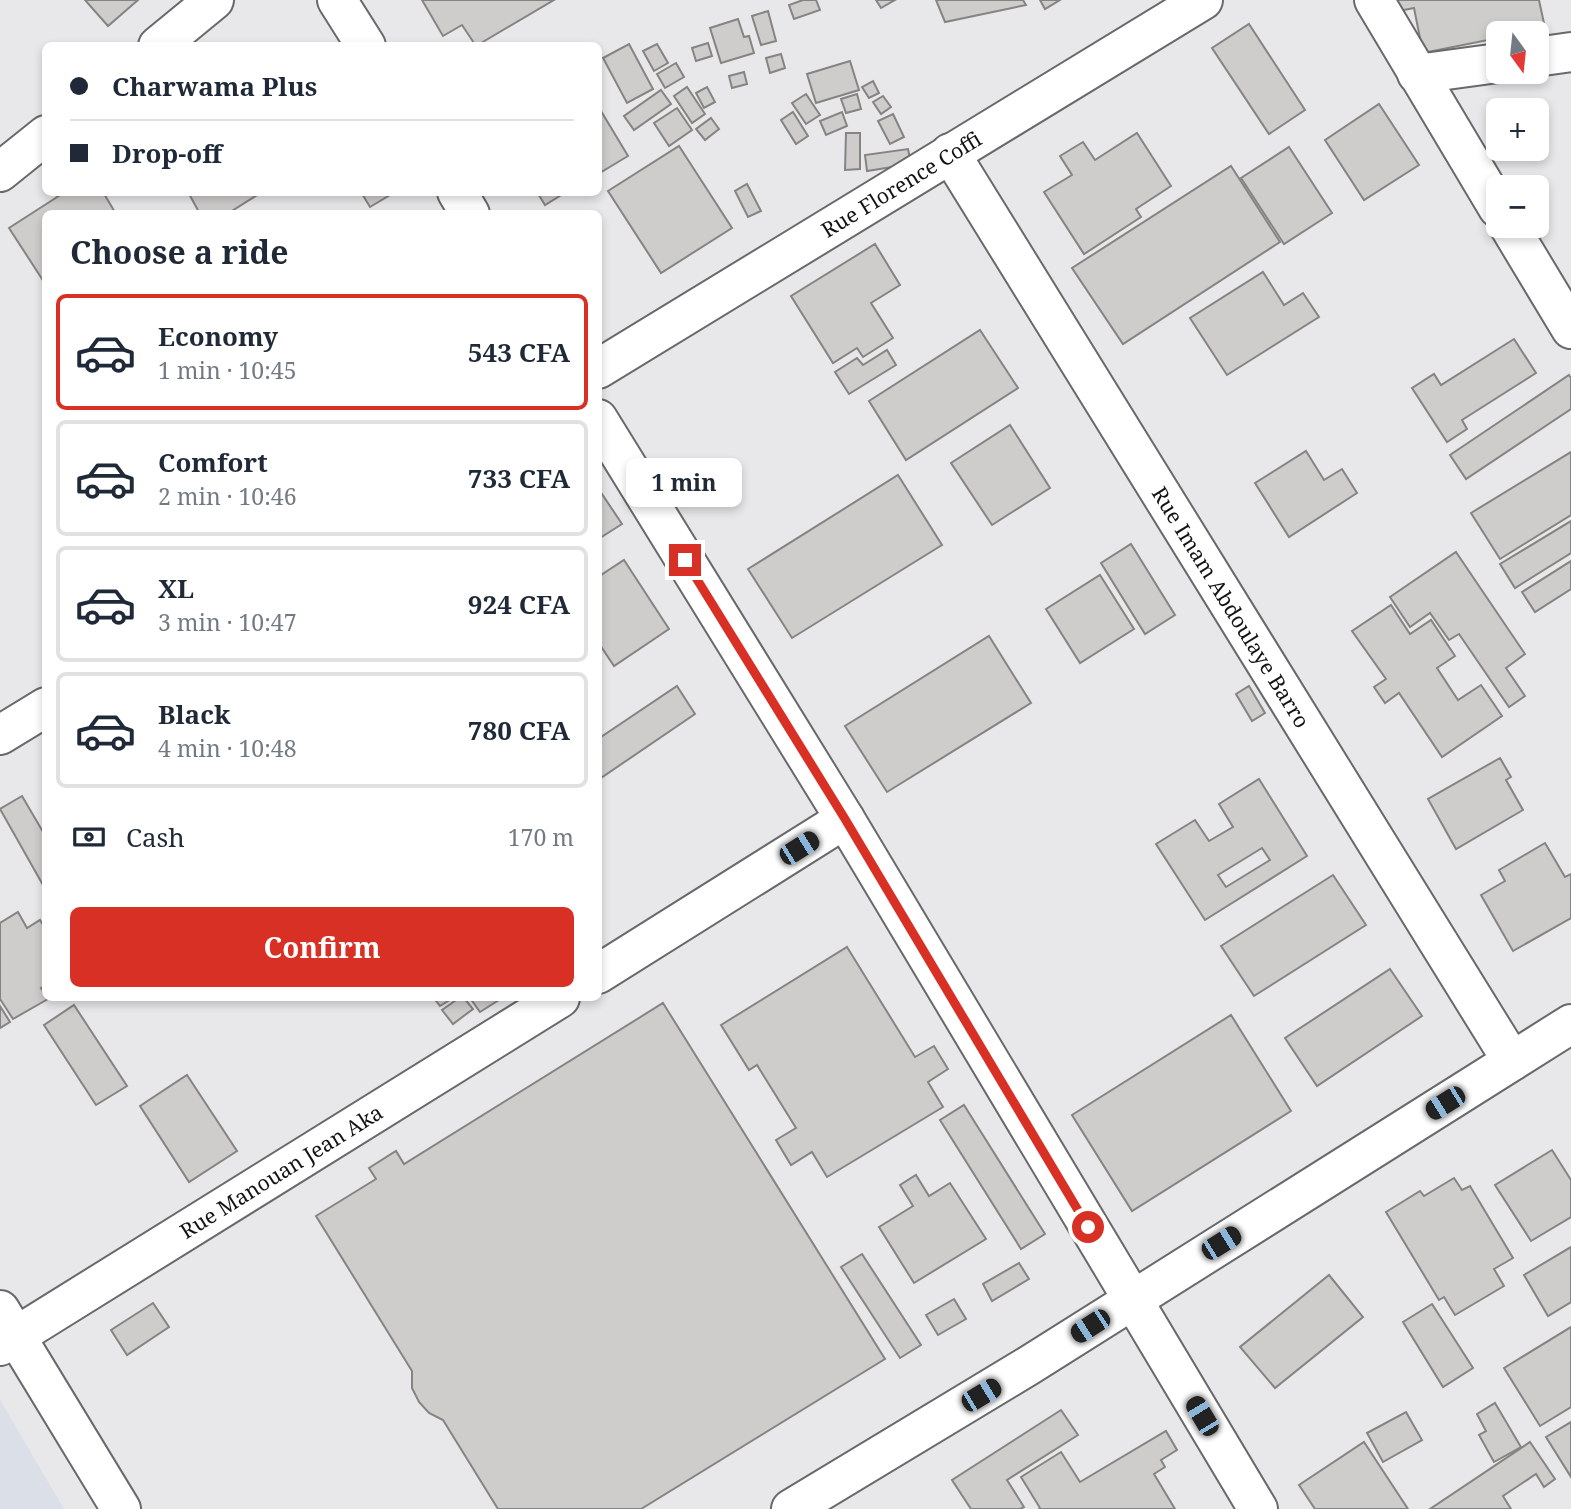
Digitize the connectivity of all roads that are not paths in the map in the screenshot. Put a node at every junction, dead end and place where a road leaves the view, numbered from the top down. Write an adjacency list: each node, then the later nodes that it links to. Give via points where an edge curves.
1 (214, 0): 5 (street)
2 (337, 0): 6 (street)
3 (1203, 0): 12 (street, Rue Florence Coffi)
4 (1374, 0): 10 (street)
5 (163, 42)
6 (363, 42)
7 (1571, 52): 8 (street)
8 (1549, 55)
9 (1486, 65): 10 (street)
10 (1417, 74): 14 (street)
11 (42, 138): 13 (street)
12 (950, 153): 17 (street, Rue Florence Coffi); 25 (street, Rue Imam Abdoulaye Barro)
13 (0, 172)
14 (1486, 188)
15 (1516, 238): 16 (street)
16 (1571, 329)
17 (602, 367)
18 (602, 425): 21 (street)
19 (42, 709): 20 (street)
20 (0, 735)
21 (845, 819): 22 (street); 26 (street)
22 (602, 971)
23 (556, 1001): 27 (street, Rue Manouan Jean Aka)
24 (1571, 1024): 25 (street)
25 (1512, 1061): 26 (street)
26 (1132, 1299): 29 (street); 30 (street)
27 (6, 1331): 28 (street)
28 (121, 1509)
29 (791, 1509)
30 (1258, 1509)

